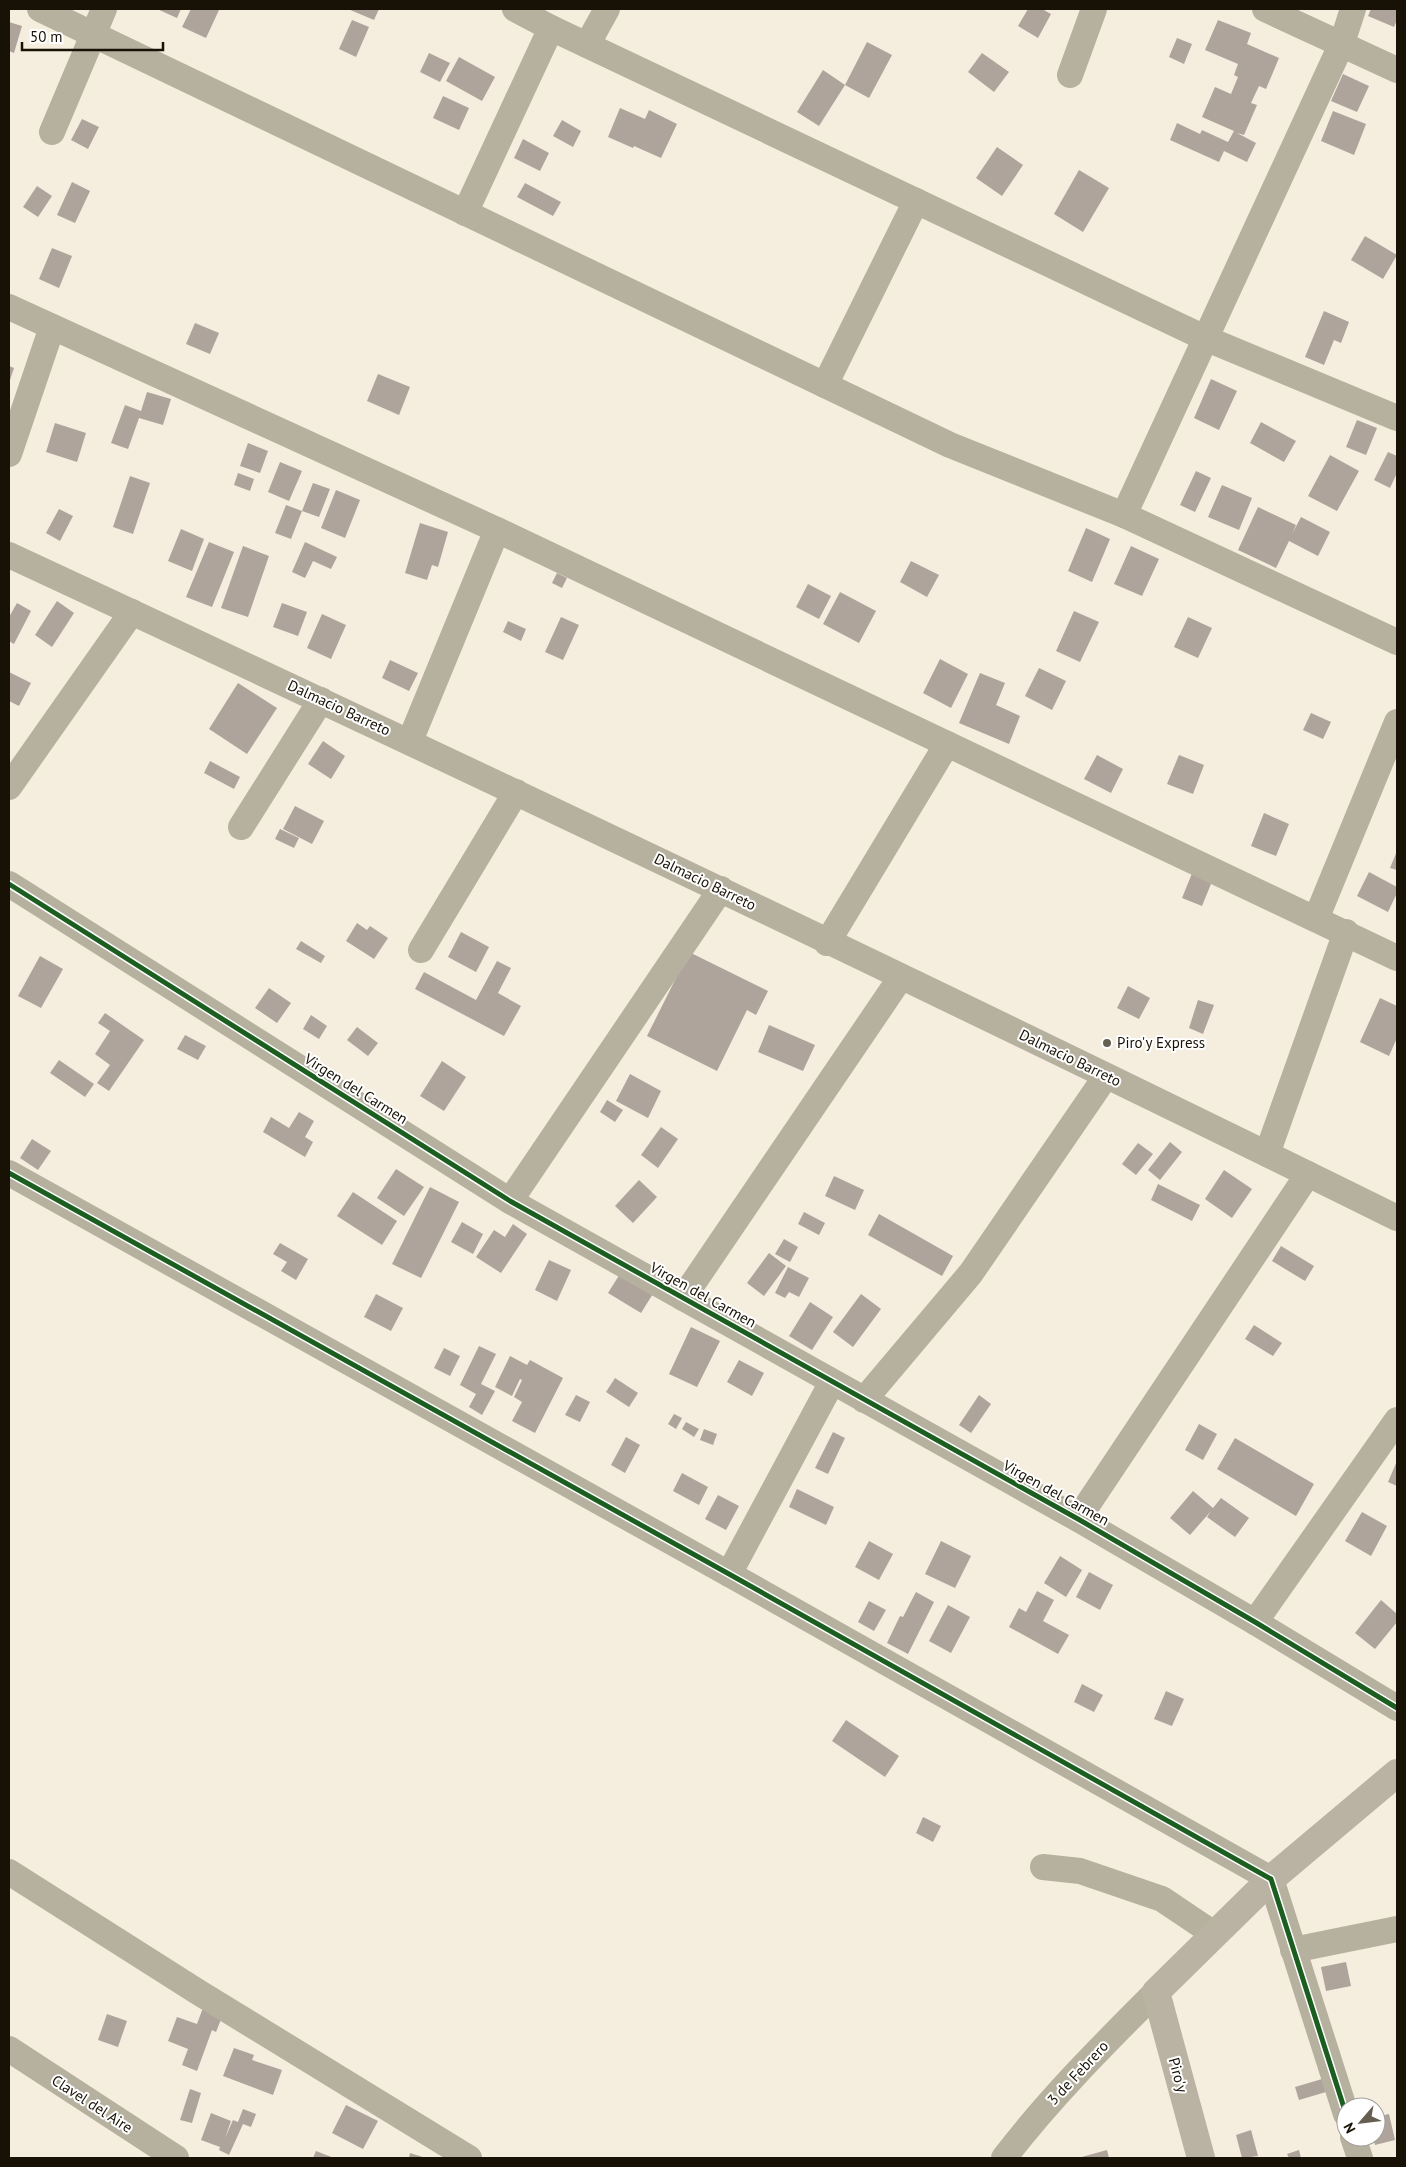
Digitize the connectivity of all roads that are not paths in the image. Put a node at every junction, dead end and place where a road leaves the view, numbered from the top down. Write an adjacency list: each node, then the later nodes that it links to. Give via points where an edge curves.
1 (40, 9): 9 (street)
2 (104, 9): 9 (street)
3 (515, 9): 8 (street)
4 (607, 9): 11 (street)
5 (1094, 9): 13 (street)
6 (1265, 9): 10 (street)
7 (1353, 9): 10 (street)
8 (551, 28): 11 (street); 16 (street)
9 (92, 34): 14 (street); 16 (street)
10 (1342, 44): 12 (street); 19 (street)
11 (587, 45): 15 (street)
12 (1397, 70)
13 (1070, 75)
14 (52, 132)
15 (916, 201): 19 (street); 20 (street)
16 (465, 213): 20 (street)
17 (9, 307): 18 (street)
18 (52, 327): 22 (street); 24 (street)
19 (1207, 339): 21 (street); 23 (street)
20 (825, 385): 23 (street, via 950,445)
21 (1397, 418)
22 (9, 454)
23 (1124, 515): 27 (street)
24 (497, 530): 30 (street); 31 (street)
25 (9, 555): 26 (street, Dalmacio Barreto)
26 (132, 612): 28 (street, Dalmacio Barreto); 32 (street)
27 (1397, 642)
28 (321, 700): 30 (street, Dalmacio Barreto); 34 (street)
29 (1397, 722): 37 (street)
30 (410, 741): 33 (street, Dalmacio Barreto)
31 (947, 744): 37 (street); 39 (street)
32 (9, 786)
33 (516, 792): 36 (street, Dalmacio Barreto); 40 (street)
34 (241, 827)
35 (9, 884): 47 (street, Virgen del Carmen)
36 (720, 889): 39 (street, Dalmacio Barreto); 47 (street)
37 (1316, 919): 38 (street)
38 (1346, 932): 41 (street); 44 (street)
39 (827, 943): 42 (street, Dalmacio Barreto)
40 (421, 950)
41 (1397, 958)
42 (901, 976): 43 (street, Dalmacio Barreto); 49 (street)
43 (1106, 1076): 44 (street, Dalmacio Barreto); 51 (street, via 971,1273)
44 (1267, 1154): 46 (street, Dalmacio Barreto)
45 (9, 1173): 54 (street)
46 (1308, 1174): 48 (street, Dalmacio Barreto); 53 (street)
47 (510, 1201): 49 (street, Virgen del Carmen)
48 (1397, 1218)
49 (683, 1298): 50 (street, Virgen del Carmen)
50 (832, 1382): 51 (street, Virgen del Carmen); 54 (street)
51 (864, 1400): 53 (street, Virgen del Carmen)
52 (1397, 1420): 55 (street)
53 (1078, 1519): 55 (street, Virgen del Carmen)
54 (729, 1574): 60 (street)
55 (1256, 1622): 56 (street, Virgen del Carmen)
56 (1397, 1708)
57 (1397, 1773): 60 (main road)
58 (1043, 1867): 62 (street, via 1080,1871 1162,1899)
59 (9, 1872): 68 (street)
60 (1270, 1879): 62 (main road); 63 (street)
61 (1397, 1929): 63 (street)
62 (1214, 1934): 64 (main road)
63 (1293, 1950): 66 (street)
64 (1156, 1992): 69 (street, 3 de Febrero, via 1026,2129); 70 (main road, Piro'y)
65 (9, 2049): 67 (street, Clavel del Aire)
66 (1341, 2097)
67 (176, 2158)
68 (469, 2158)
69 (1004, 2158)
70 (1201, 2158)

